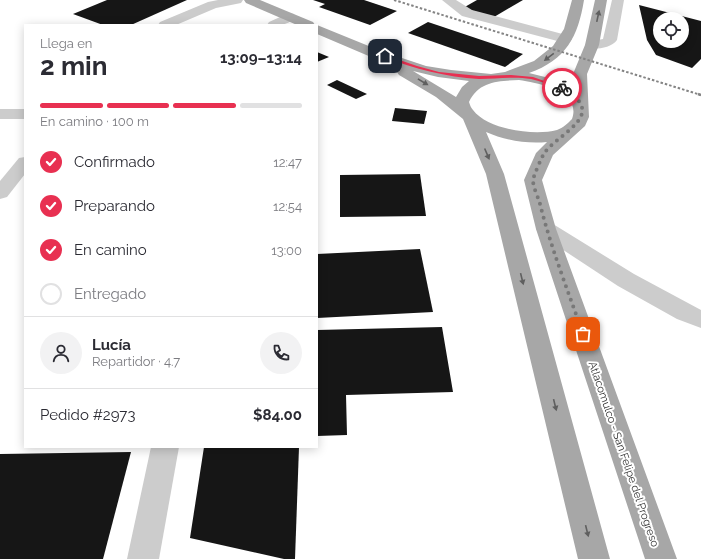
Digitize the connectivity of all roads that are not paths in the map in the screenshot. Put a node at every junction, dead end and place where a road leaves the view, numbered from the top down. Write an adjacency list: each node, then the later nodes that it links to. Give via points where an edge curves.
1 (237, 0): 10 (street, via 212,5)
2 (250, 0): 9 (main road)
3 (448, 0): 8 (street)
4 (473, 0): 8 (street)
5 (578, 0): 14 (main road, via 575,21)
6 (601, 0): 16 (main road, one-way to 6)
7 (618, 0): 16 (street, via 610,40)
8 (460, 9): 14 (street)
9 (289, 17): 11 (street); 12 (main road)
10 (167, 24)
11 (276, 24)
12 (306, 24)
13 (318, 29): 15 (main road)
14 (565, 39): 17 (main road, one-way to 17, via 558,50 546,60 531,68)
15 (352, 44): 17 (main road, via 416,67 446,74); 21 (main road, one-way to 21, via 418,79)
16 (592, 45): 18 (main road, via 580,74)
17 (497, 77): 18 (main road, via 533,78 557,86 575,98); 21 (main road, via 472,86 465,92 462,99)
18 (582, 108): 22 (main road, Atlacomulco - San Felipe del Progreso, via 580,120)
19 (0, 114): 20 (street)
20 (24, 114)
21 (468, 115): 22 (main road, via 485,127 502,134 548,137); 29 (main road, one-way to 29, via 495,174)
22 (569, 131): 25 (main road, Atlacomulco - San Felipe del Progreso, via 545,153 533,180)
23 (24, 163): 24 (street)
24 (0, 193)
25 (546, 229): 26 (street, via 626,280 685,313); 30 (main road, Atlacomulco - San Felipe del Progreso)
26 (701, 318)
27 (165, 448): 28 (street)
28 (142, 559)
29 (594, 559)
30 (661, 559)

